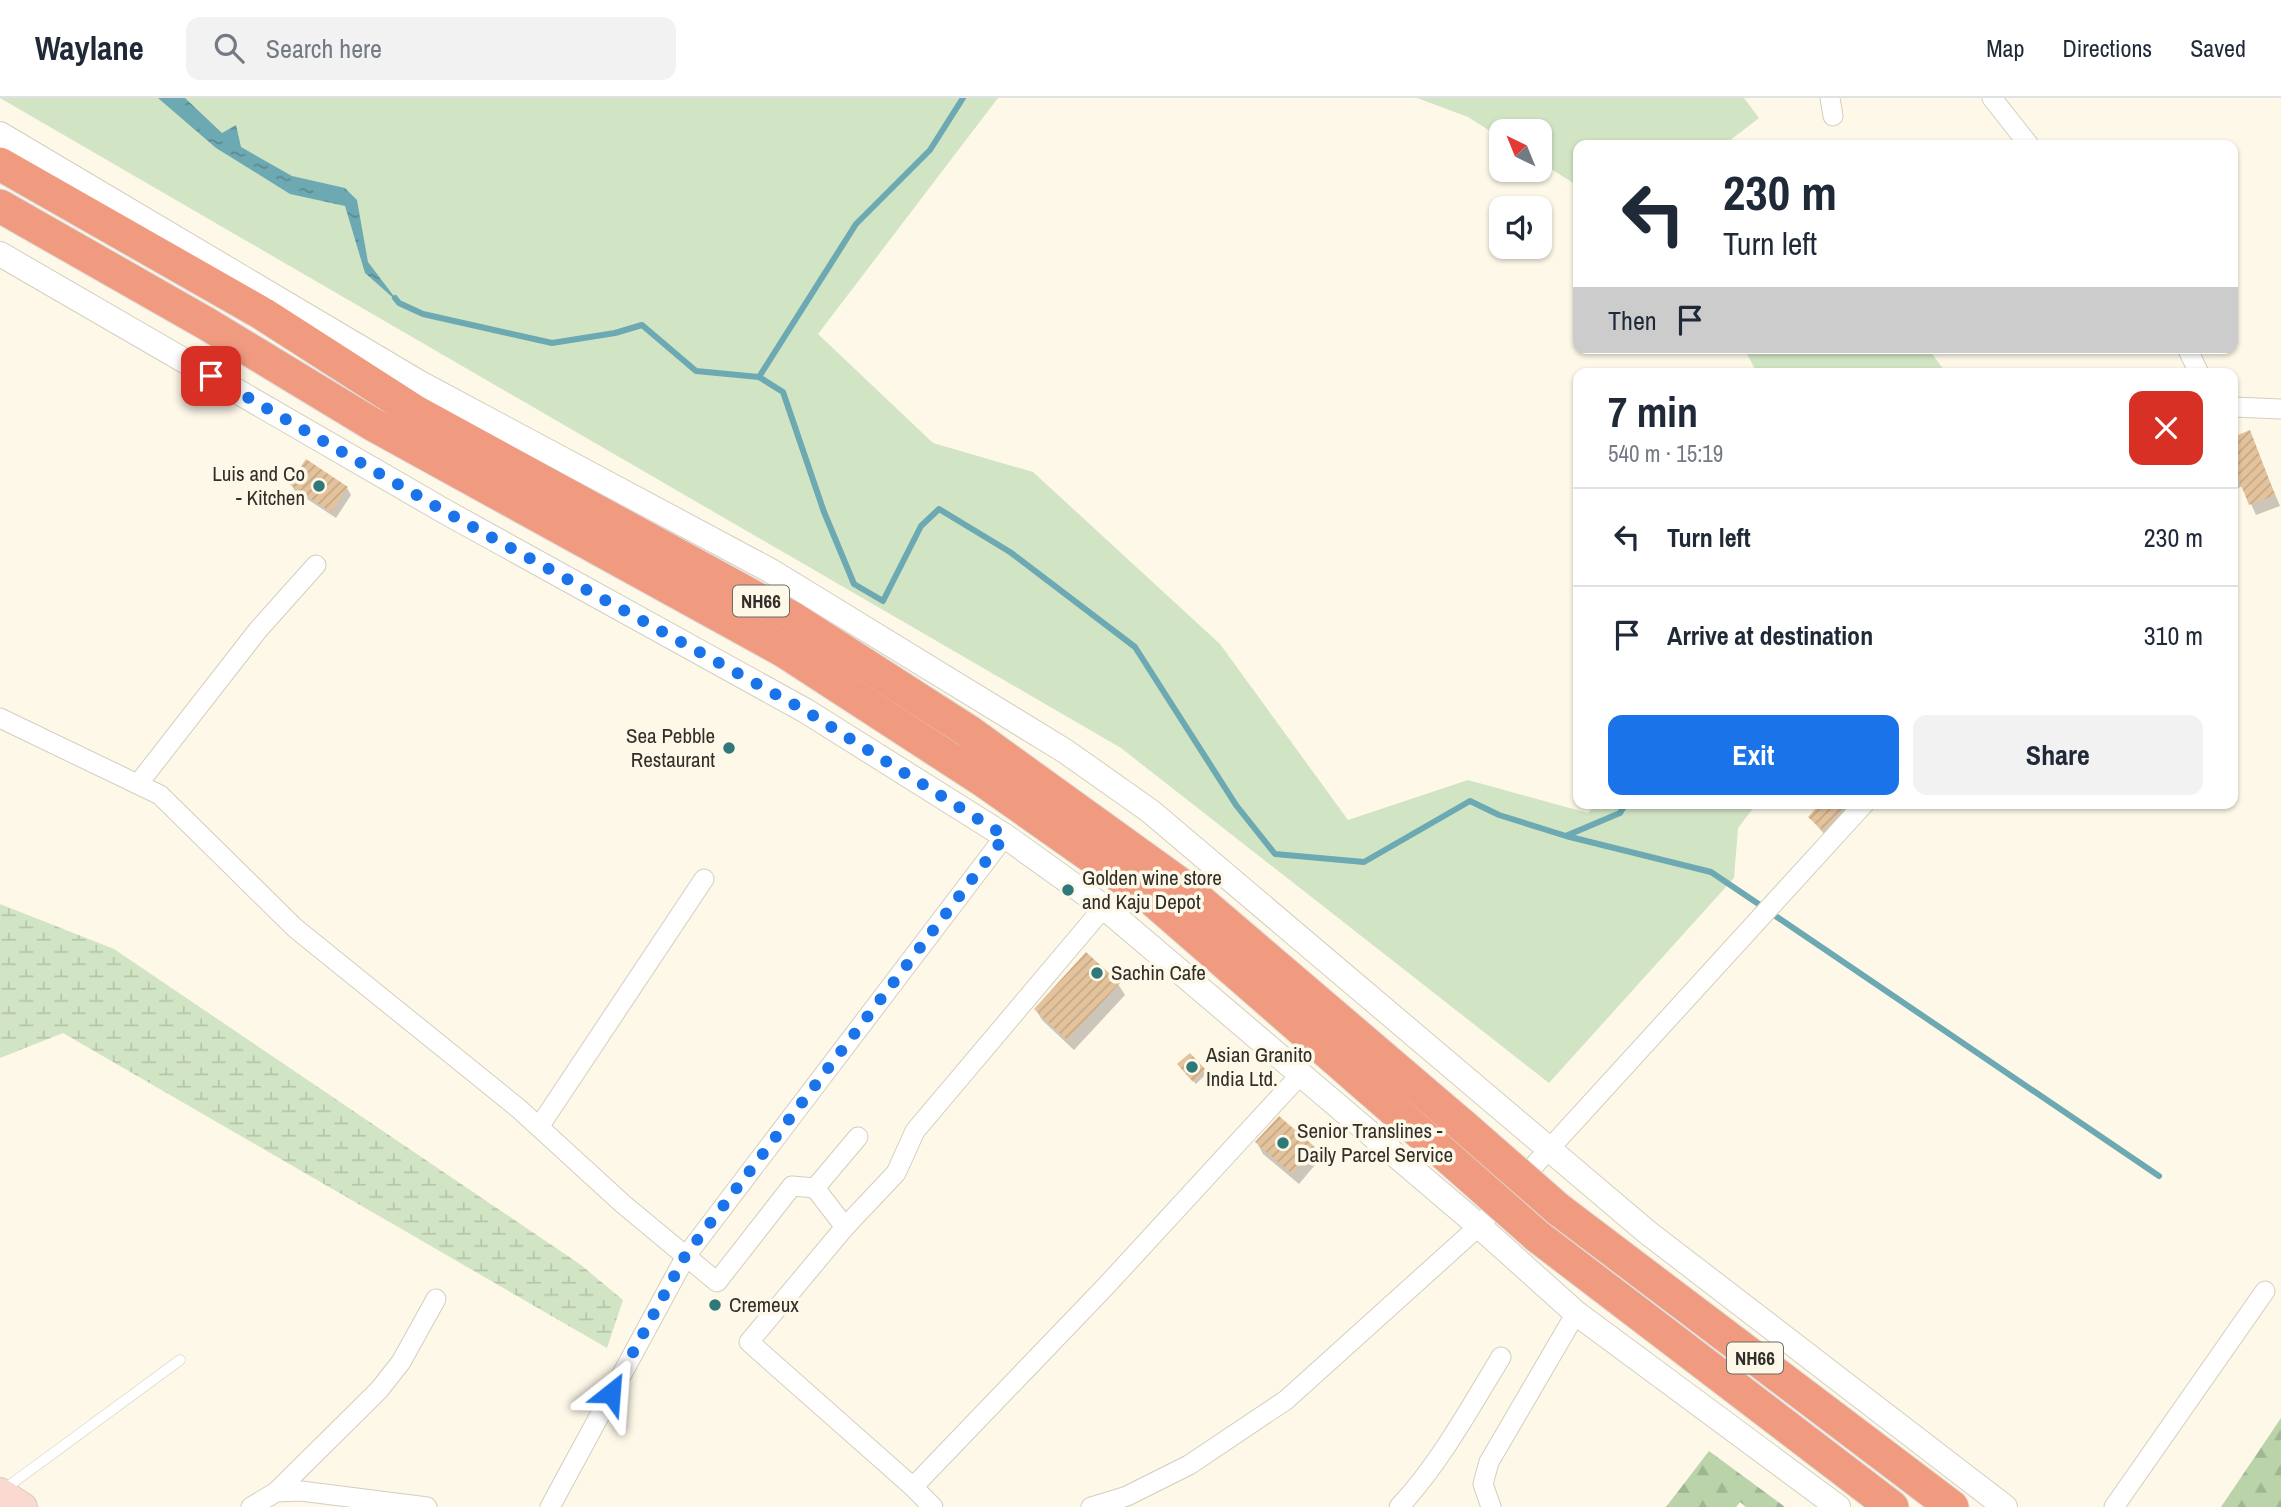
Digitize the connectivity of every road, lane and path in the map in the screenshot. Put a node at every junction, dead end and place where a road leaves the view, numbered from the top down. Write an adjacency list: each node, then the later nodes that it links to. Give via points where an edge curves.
1 (1992, 98): 3 (street)
2 (0, 134): 19 (street, via 420,383 771,571 1065,751 1150,811)
3 (2025, 140)
4 (0, 164): 43 (highway, NH66, bridge, via 262,314 414,411 794,619 968,731 1180,884 1558,1209)
5 (0, 206): 42 (highway, NH66, bridge, via 372,424 784,652 984,781 1153,900 1536,1236)
6 (0, 254): 13 (street, via 444,511 806,711)
7 (2238, 407): 8 (street)
8 (2281, 409)
9 (316, 565): 11 (street, via 258,630)
10 (0, 718): 11 (street)
11 (138, 784): 17 (street, via 160,795 296,928)
12 (1860, 809): 19 (street)
13 (1005, 836): 15 (street); 23 (street)
14 (704, 879): 17 (street)
15 (1104, 906): 16 (street); 22 (street, via 915,1131 896,1173)
16 (1301, 1073): 21 (street); 29 (street)
17 (539, 1127): 23 (street)
18 (858, 1137): 20 (street)
19 (1550, 1150): 21 (street); 44 (street, via 1647,1232)
20 (815, 1188): 22 (street); 23 (street, via 792,1186 717,1282)
21 (1479, 1226): 26 (street); 32 (street, via 1286,1400)
22 (845, 1227): 29 (street, via 749,1342)
23 (685, 1256): 36 (street)
24 (2265, 1291): 45 (street)
25 (436, 1299): 31 (street, via 401,1362 379,1390)
26 (1576, 1313): 40 (street, via 1489,1462 1483,1483); 41 (street)
27 (1501, 1357): 39 (street, via 1458,1429)
28 (180, 1360): 30 (lane)
29 (913, 1487): 37 (street)
30 (0, 1492): 33 (main road)
31 (276, 1492): 34 (street); 35 (street)
32 (1133, 1501): 38 (street)
33 (23, 1507)
34 (251, 1507)
35 (427, 1507)
36 (550, 1507)
37 (933, 1507)
38 (1091, 1507)
39 (1399, 1507)
40 (1491, 1507)
41 (1838, 1507)
42 (1892, 1507)
43 (1952, 1507)
44 (2005, 1507)
45 (2114, 1507)

